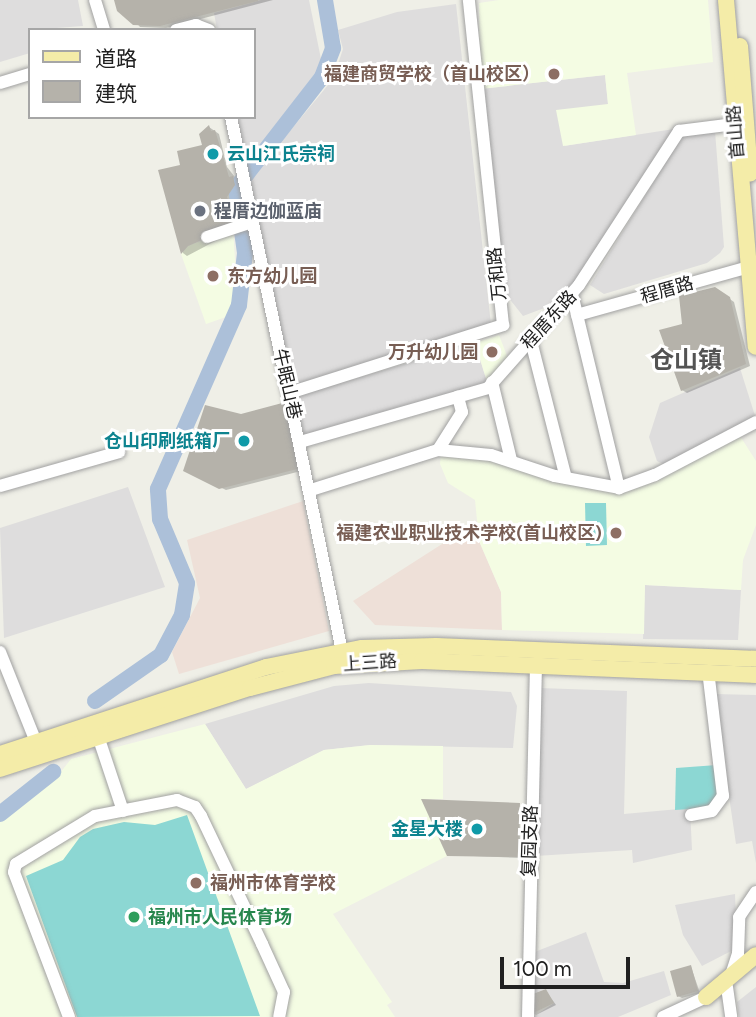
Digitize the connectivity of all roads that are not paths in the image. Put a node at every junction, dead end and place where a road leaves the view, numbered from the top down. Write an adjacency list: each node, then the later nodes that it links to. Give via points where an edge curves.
1 (95, 0): 5 (street)
2 (468, 0): 20 (street, 万和路, via 502,325)
3 (726, 0): 11 (main road, 首山路)
4 (736, 0): 14 (main road, 首山路)
5 (103, 28)
6 (184, 28): 7 (street)
7 (204, 28)
8 (28, 75): 9 (street)
9 (0, 83)
10 (231, 119): 12 (street, 牛眠山巷)
11 (735, 124): 14 (main road, 首山路); 15 (street, 程厝东路, via 679,131)
12 (250, 222): 13 (street); 20 (street, 牛眠山巷)
13 (207, 236)
14 (753, 261): 16 (street, 程厝路); 18 (main road, 首山路)
15 (572, 295): 16 (street); 17 (street, 程厝东路)
16 (577, 315): 29 (street)
17 (531, 341): 19 (street, 程厝东路); 27 (street)
18 (756, 347)
19 (492, 382): 21 (street, 程厝东路, via 488,388); 26 (street)
20 (289, 393): 23 (street, 牛眠山巷)
21 (458, 397): 23 (street, 程厝东路); 24 (street, via 462,412)
22 (756, 422): 29 (street, via 655,475)
23 (300, 442): 30 (street, 牛眠山巷)
24 (438, 450): 26 (street); 30 (street)
25 (119, 452): 28 (street)
26 (511, 460): 27 (street)
27 (566, 478): 29 (street)
28 (0, 486)
29 (619, 488)
30 (311, 491): 31 (street, 牛眠山巷)
31 (342, 651): 35 (main road, 上三路, via 436,646); 37 (main road, 上三路, via 266,667)
32 (0, 652): 37 (street)
33 (536, 664): 34 (main road, 上三路); 36 (main road, 上三路, via 404,660 326,667); 49 (street, 复园支路)
34 (708, 671): 35 (main road, 上三路); 41 (street, via 723,796 712,811)
35 (754, 671)
36 (98, 736): 39 (main road, 上三路); 40 (street)
37 (36, 742): 38 (main road, 上三路)
38 (0, 754)
39 (0, 769)
40 (123, 811): 47 (street, via 95,816 14,868); 48 (street, via 177,800 195,807 284,992)
41 (691, 815)
42 (756, 892): 45 (street, via 739,916 738,954)
43 (756, 955): 45 (main road)
44 (756, 967): 45 (main road)
45 (729, 981): 46 (main road); 51 (street)
46 (706, 997): 50 (street)
47 (69, 1017)
48 (279, 1017)
49 (528, 1017)
50 (663, 1017)
51 (731, 1017)

